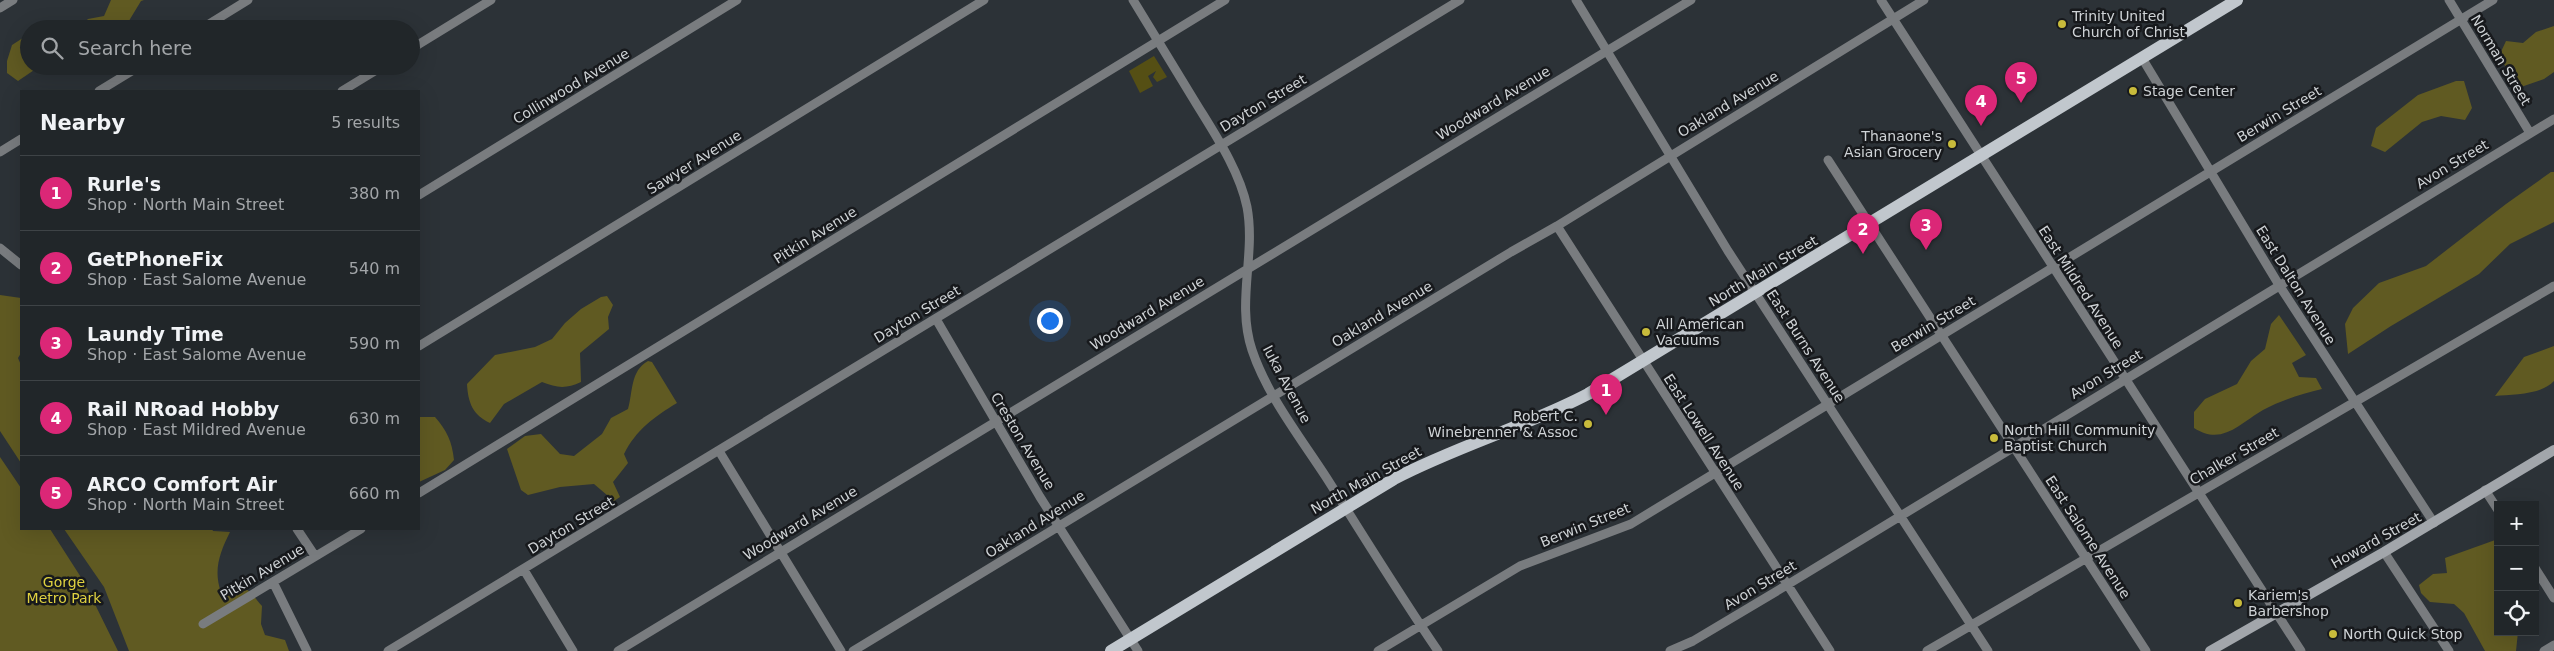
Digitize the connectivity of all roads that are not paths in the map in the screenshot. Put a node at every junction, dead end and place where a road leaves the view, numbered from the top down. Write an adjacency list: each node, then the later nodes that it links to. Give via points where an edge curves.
1 (14, 0): 16 (street)
2 (248, 0): 18 (street)
3 (491, 0): 21 (street)
4 (737, 0): 37 (street, Collinwood Avenue)
5 (984, 0): 49 (street, Sawyer Avenue)
6 (1132, 0): 20 (street, Iuka Avenue)
7 (1225, 0): 20 (street, Pitkin Avenue)
8 (1460, 0): 31 (street, Dayton Street)
9 (1576, 0): 22 (street, East Burns Avenue)
10 (1690, 0): 22 (street, Woodward Avenue)
11 (1881, 0): 17 (street, East Mildred Avenue)
12 (1924, 0): 17 (street, Oakland Avenue)
13 (2237, 0): 23 (main road, North Main Street)
14 (2449, 0): 19 (street, Norman Street)
15 (2493, 0): 19 (street, Berwin Street)
16 (0, 8)
17 (1893, 19): 33 (street, Oakland Avenue); 34 (street, East Mildred Avenue)
18 (216, 20)
19 (2460, 20): 29 (street, Norman Street); 36 (street, Berwin Street)
20 (1158, 41): 31 (street, Iuka Avenue); 61 (street, Pitkin Avenue)
21 (420, 43)
22 (1607, 50): 33 (street, East Burns Avenue); 42 (street, Woodward Avenue)
23 (2142, 58): 34 (main road, North Main Street); 36 (street, East Dalton Avenue)
24 (125, 75): 26 (street)
25 (368, 75): 27 (street)
26 (101, 90)
27 (344, 90)
28 (2554, 119): 29 (street, Avon Street)
29 (2530, 133): 44 (street, Avon Street)
30 (20, 140): 32 (street)
31 (1221, 145): 42 (street, Iuka Avenue, via 1247,207 1250,233); 47 (street, Dayton Street)
32 (0, 152)
33 (1670, 155): 38 (street, Oakland Avenue); 46 (street, East Burns Avenue)
34 (1981, 156): 39 (main road, North Main Street); 43 (street, East Mildred Avenue)
35 (1828, 160): 39 (street, East Salome Avenue)
36 (2210, 172): 43 (street, Berwin Street); 44 (street, East Dalton Avenue)
37 (420, 194)
38 (1557, 226): 50 (street, East Lowell Avenue); 52 (street, Oakland Avenue)
39 (1868, 226): 46 (main road, North Main Street); 48 (street, East Salome Avenue)
40 (0, 248): 41 (street)
41 (20, 264)
42 (1247, 267): 52 (street, Iuka Avenue, via 1244,300 1248,334 1258,364); 55 (street, Woodward Avenue)
43 (2053, 267): 48 (street, Berwin Street); 51 (street, East Mildred Avenue)
44 (2279, 285): 51 (street, Avon Street); 53 (street, East Dalton Avenue)
45 (2554, 286): 53 (street, Chalker Street)
46 (1756, 293): 50 (main road, North Main Street); 54 (street, East Burns Avenue)
47 (936, 319): 55 (street, Creston Avenue); 58 (street, Dayton Street)
48 (1941, 335): 54 (street, Berwin Street); 56 (street, East Salome Avenue)
49 (420, 345)
50 (1642, 362): 59 (street, East Lowell Avenue); 64 (main road, North Main Street, via 1567,405 1415,468)
51 (2125, 378): 56 (street, Avon Street); 62 (street, East Mildred Avenue)
52 (1274, 395): 64 (street, Iuka Avenue); 67 (street, Oakland Avenue)
53 (2354, 403): 62 (street, Chalker Street); 66 (street, East Dalton Avenue)
54 (1828, 404): 59 (street, Berwin Street); 65 (street, East Burns Avenue)
55 (995, 421): 67 (street, Creston Avenue); 70 (street, Woodward Avenue)
56 (2013, 447): 65 (street, Avon Street); 73 (street, East Salome Avenue)
57 (2554, 450): 60 (main road, Howard Street)
58 (719, 451): 70 (street); 74 (street, Dayton Street)
59 (1714, 474): 77 (street, East Lowell Avenue); 82 (street, Berwin Street, via 1617,530 1520,566)
60 (2485, 490): 63 (street); 66 (main road, Howard Street)
61 (420, 492)
62 (2198, 492): 73 (street, Chalker Street); 79 (street, East Mildred Avenue)
63 (2494, 504)
64 (1346, 508): 82 (street, Iuka Avenue); 83 (main road, North Main Street)
65 (1900, 516): 77 (street, Avon Street); 81 (street, East Burns Avenue)
66 (2434, 523): 71 (main road, Howard Street)
67 (1058, 526): 83 (street, Creston Avenue); 90 (street, Oakland Avenue)
68 (298, 530): 72 (street)
69 (359, 530): 72 (street, Pitkin Avenue)
70 (780, 552): 88 (street, Woodward Avenue); 89 (street)
71 (2384, 552): 79 (main road, Howard Street); 102 (street)
72 (315, 556): 76 (street, Pitkin Avenue)
73 (2084, 558): 81 (street, Chalker Street); 99 (street, East Salome Avenue)
74 (524, 570): 86 (street, Dayton Street); 87 (street)
75 (2539, 574): 78 (street)
76 (273, 582): 80 (street, Pitkin Avenue); 85 (street)
77 (1786, 585): 95 (street, Avon Street, via 1693,641); 96 (street, East Lowell Avenue)
78 (2554, 598)
79 (2277, 612): 100 (main road, Howard Street); 101 (street, East Mildred Avenue)
80 (203, 624)
81 (1972, 625): 97 (street, Chalker Street); 98 (street, East Burns Avenue)
82 (1421, 626): 93 (street, Berwin Street); 94 (street, Iuka Avenue)
83 (1130, 639): 91 (main road, North Main Street); 92 (street, Creston Avenue)
84 (2554, 645): 103 (street)
85 (307, 651)
86 (388, 651)
87 (573, 651)
88 (618, 651)
89 (841, 651)
90 (853, 651)
91 (1110, 651)
92 (1138, 651)
93 (1378, 651)
94 (1438, 651)
95 (1670, 651)
96 (1830, 651)
97 (1927, 651)
98 (1988, 651)
99 (2146, 651)
100 (2210, 651)
101 (2301, 651)
102 (2449, 651)
103 (2544, 651)

